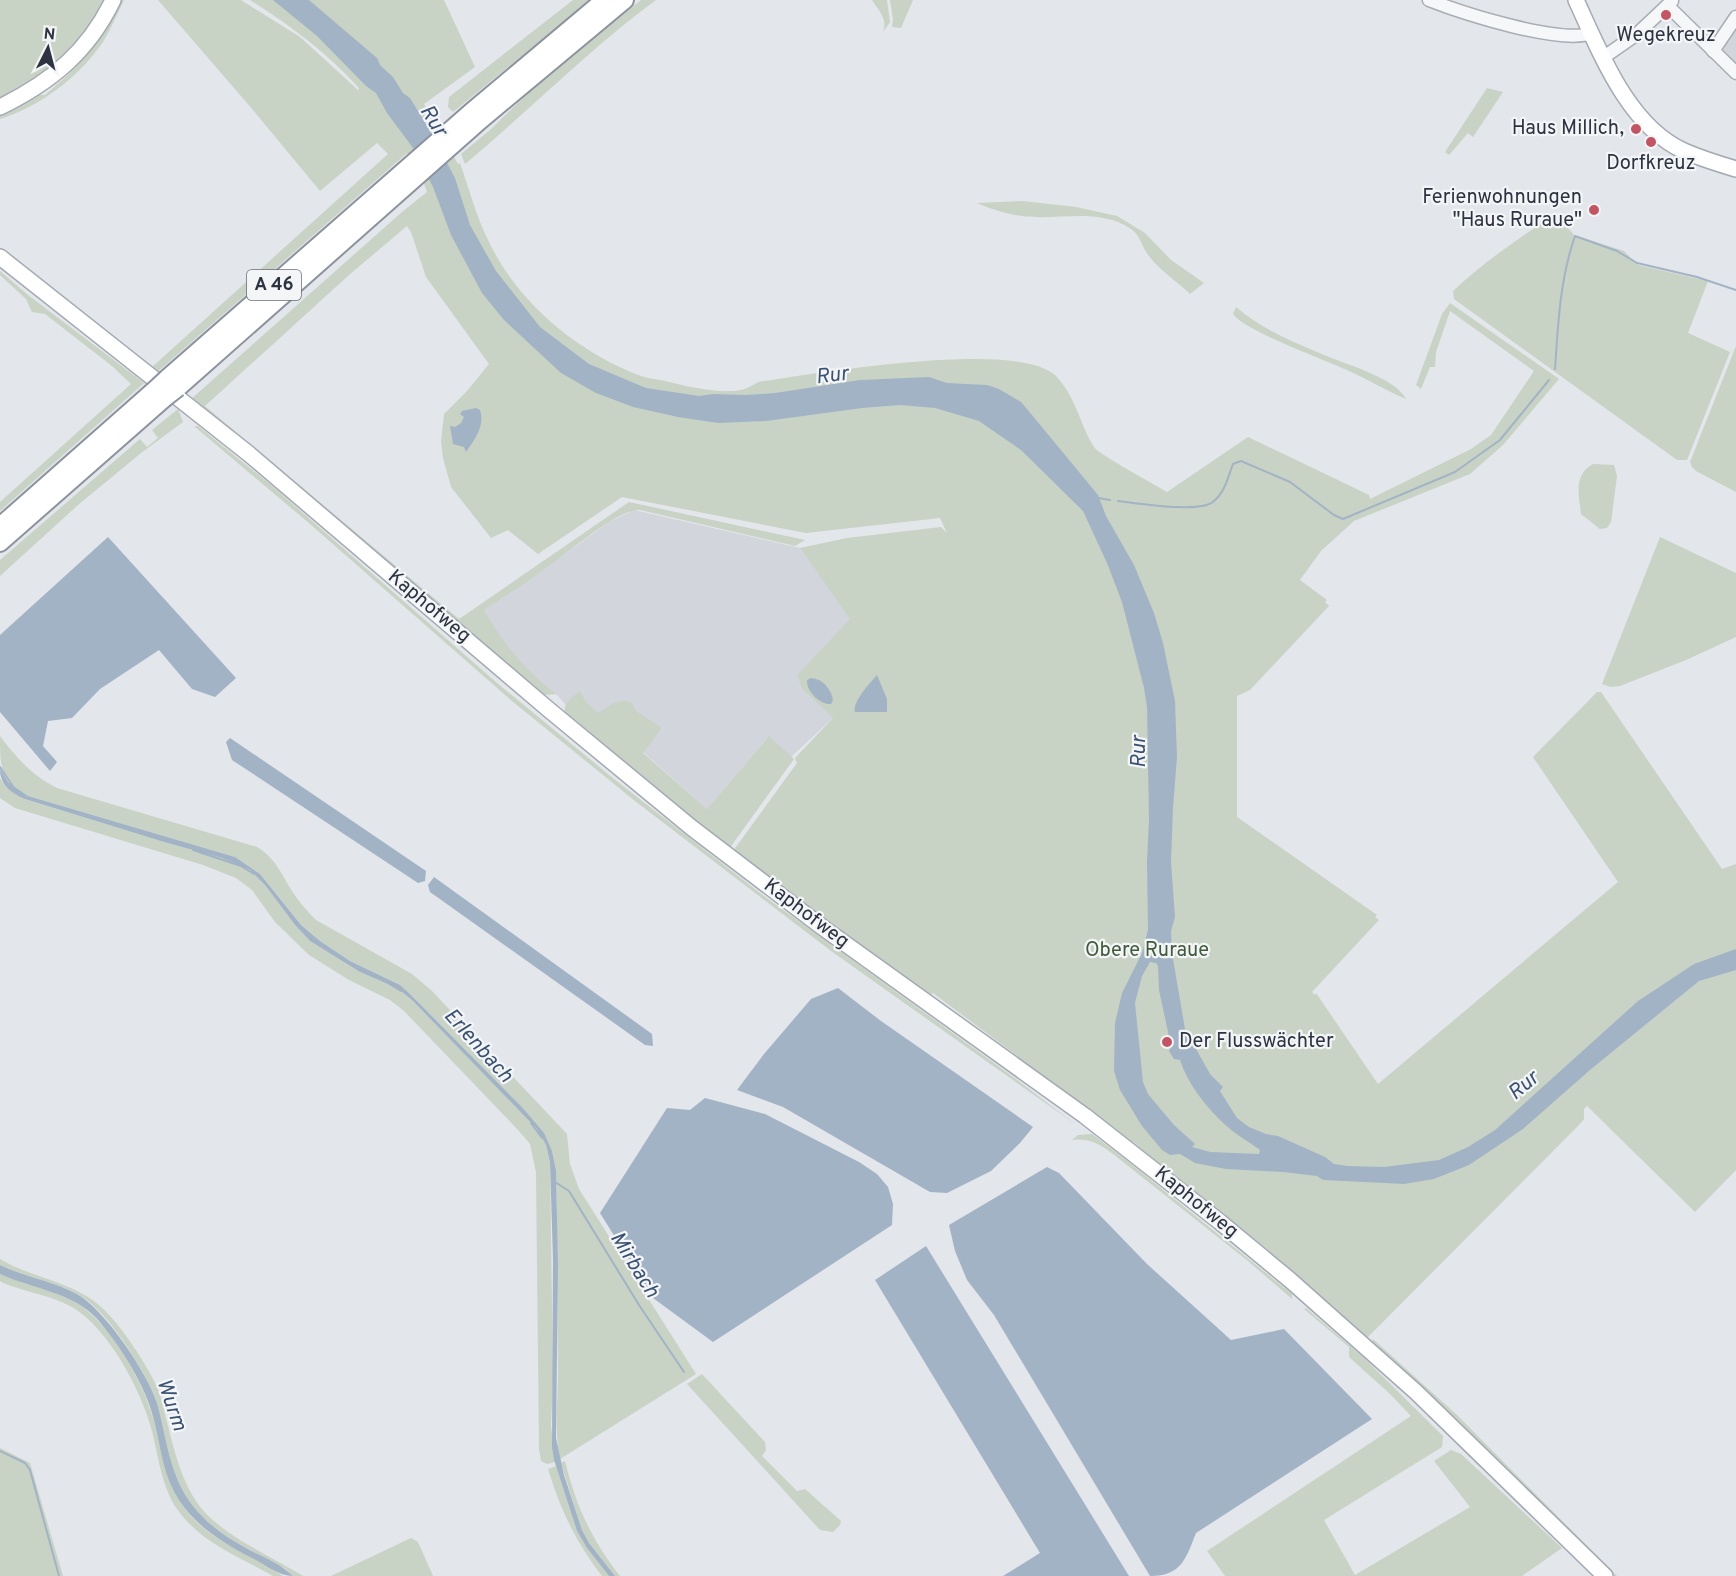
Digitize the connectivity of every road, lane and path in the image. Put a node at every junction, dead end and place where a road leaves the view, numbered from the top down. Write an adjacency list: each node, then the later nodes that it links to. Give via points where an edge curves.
1 (113, 0): 12 (main road, via 68,64 27,94)
2 (604, 0): 13 (highway, A 46)
3 (625, 0): 13 (highway, A 46)
4 (1429, 0): 8 (street, via 1531,30 1567,37)
5 (1576, 0): 8 (main road)
6 (1670, 3): 9 (street); 10 (street, via 1637,34)
7 (1736, 17): 9 (street)
8 (1592, 33): 10 (main road)
9 (1713, 51): 11 (street)
10 (1604, 57): 14 (main road, via 1632,108 1650,127 1683,150)
11 (1736, 73)
12 (0, 107)
13 (477, 115): 16 (highway, A 46, bridge)
14 (1736, 169)
15 (0, 257): 19 (main road, Kaphofweg, via 249,454 692,828 822,927 1085,1116 1220,1222 1416,1392)
16 (159, 395): 17 (highway, A 46); 18 (highway, A 46)
17 (0, 526)
18 (0, 543)
19 (1605, 1576)

